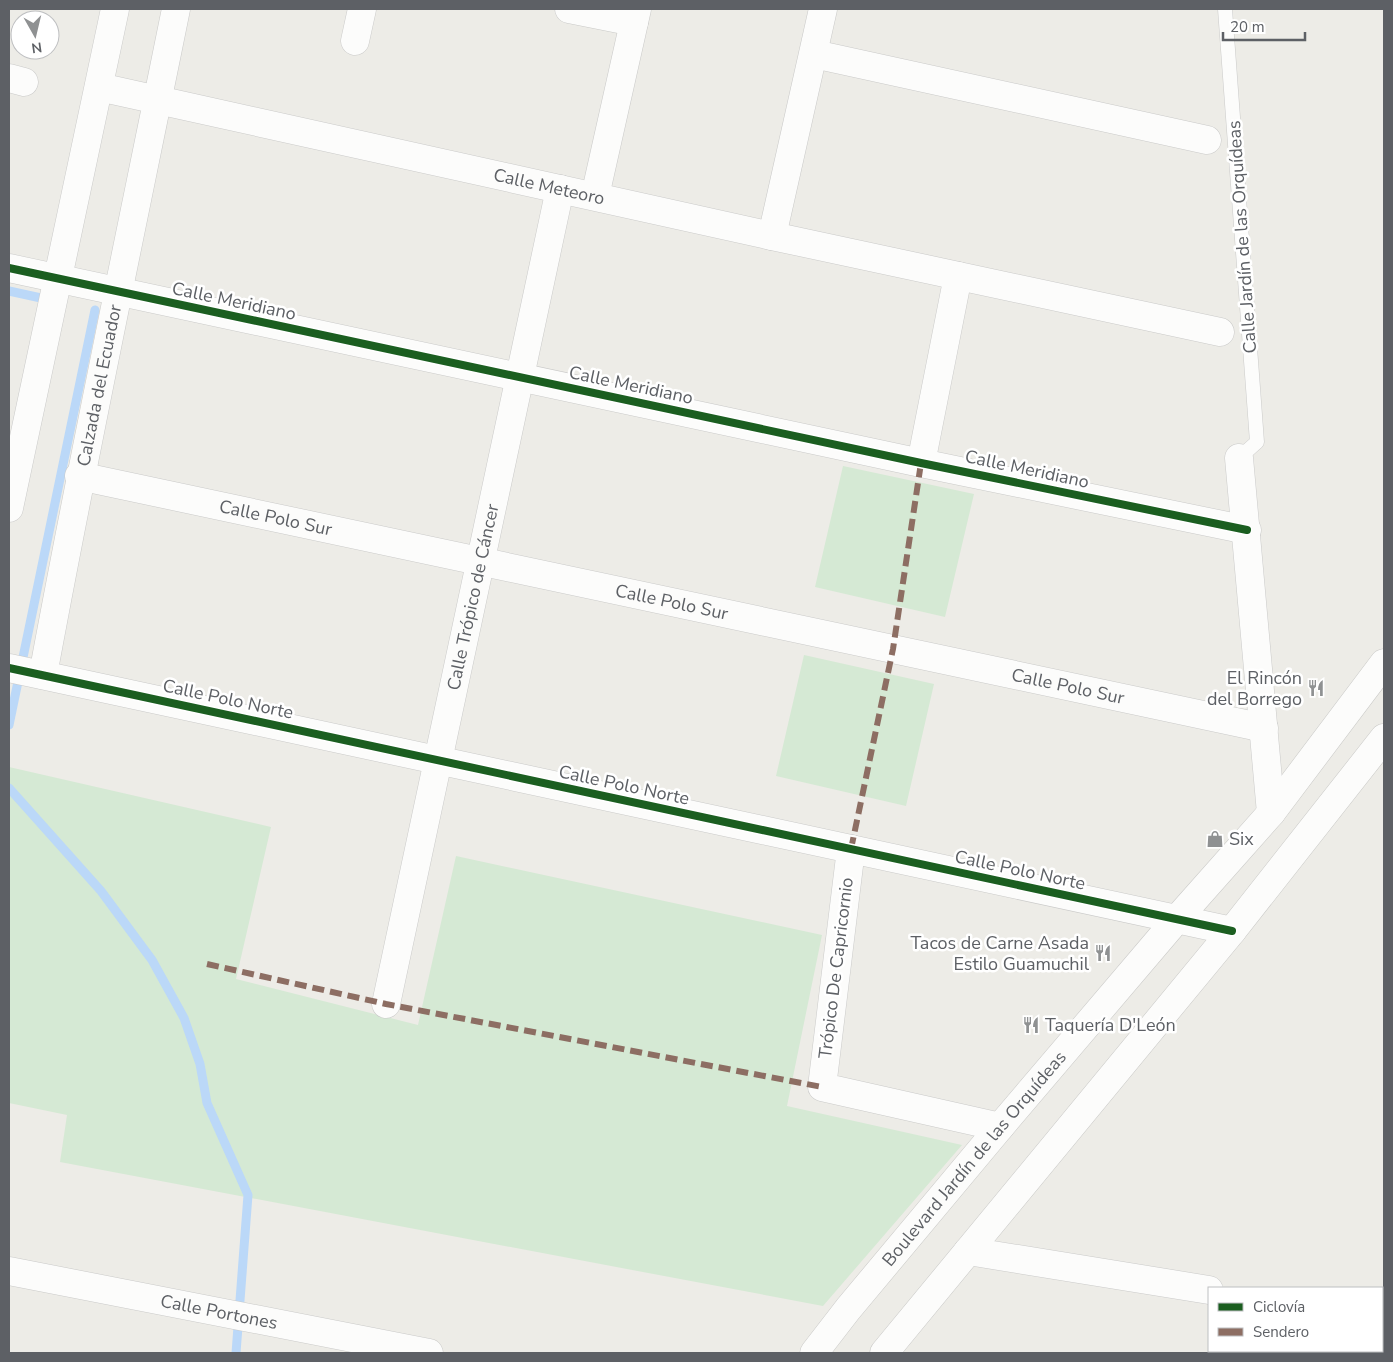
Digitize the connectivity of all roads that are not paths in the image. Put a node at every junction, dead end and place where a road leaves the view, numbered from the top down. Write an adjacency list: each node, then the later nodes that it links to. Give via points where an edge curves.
1 (115, 9): 10 (street)
2 (176, 9): 11 (street, Calzada del Ecuador)
3 (362, 9): 8 (street)
4 (569, 9): 7 (street)
5 (823, 9): 9 (street)
6 (1225, 9): 22 (lane, Calle Jardín de las Orquídeas, via 1256,442)
7 (635, 16): 14 (street)
8 (355, 41)
9 (814, 54): 12 (street); 15 (street)
10 (99, 87): 11 (street, Calle Meteoro); 18 (street)
11 (158, 100): 13 (street, Calle Meteoro); 19 (street, Calzada del Ecuador)
12 (1207, 140)
13 (560, 189): 14 (street, Calle Meteoro); 21 (street, Calle Trópico de Cáncer)
14 (594, 196): 15 (street, Calle Meteoro)
15 (772, 236): 17 (street, Calle Meteoro)
16 (9, 268): 18 (street, Calle Meridiano)
17 (958, 276): 20 (street, Calle Meteoro); 23 (street)
18 (57, 279): 19 (street, Calle Meridiano); 25 (street)
19 (119, 292): 21 (street, Calle Meridiano); 24 (street, Calzada del Ecuador)
20 (1220, 332)
21 (520, 376): 23 (street, Calle Meridiano); 27 (street, Calle Trópico de Cáncer)
22 (1240, 458): 26 (street)
23 (920, 463): 26 (street, Calle Meridiano)
24 (79, 476): 27 (street, Calle Polo Sur); 30 (street, Calzada del Ecuador)
25 (9, 508)
26 (1247, 530): 31 (street)
27 (480, 561): 31 (street, Calle Polo Sur); 33 (street, Calle Trópico de Cáncer)
28 (1384, 663): 34 (street, Boulevard Jardín de las Orquídeas)
29 (9, 668): 30 (street, Calle Polo Norte)
30 (43, 675): 33 (street, Calle Polo Norte)
31 (1264, 728): 34 (street)
32 (1384, 738): 37 (street)
33 (438, 760): 35 (street, Calle Polo Norte); 38 (street, Calle Trópico de Cáncer)
34 (1271, 813): 36 (street, Boulevard Jardín de las Orquídeas)
35 (851, 849): 36 (street, Calle Polo Norte); 39 (street, Trópico De Capricornio, via 822,1088)
36 (1177, 919): 37 (street, Calle Polo Norte); 39 (street, Boulevard Jardín de las Orquídeas)
37 (1232, 931): 40 (street)
38 (386, 1004)
39 (1000, 1127): 44 (street, Boulevard Jardín de las Orquídeas)
40 (968, 1251): 42 (street); 45 (street)
41 (9, 1271): 43 (street, Calle Portones)
42 (1208, 1290)
43 (430, 1353)
44 (814, 1353)
45 (884, 1353)

